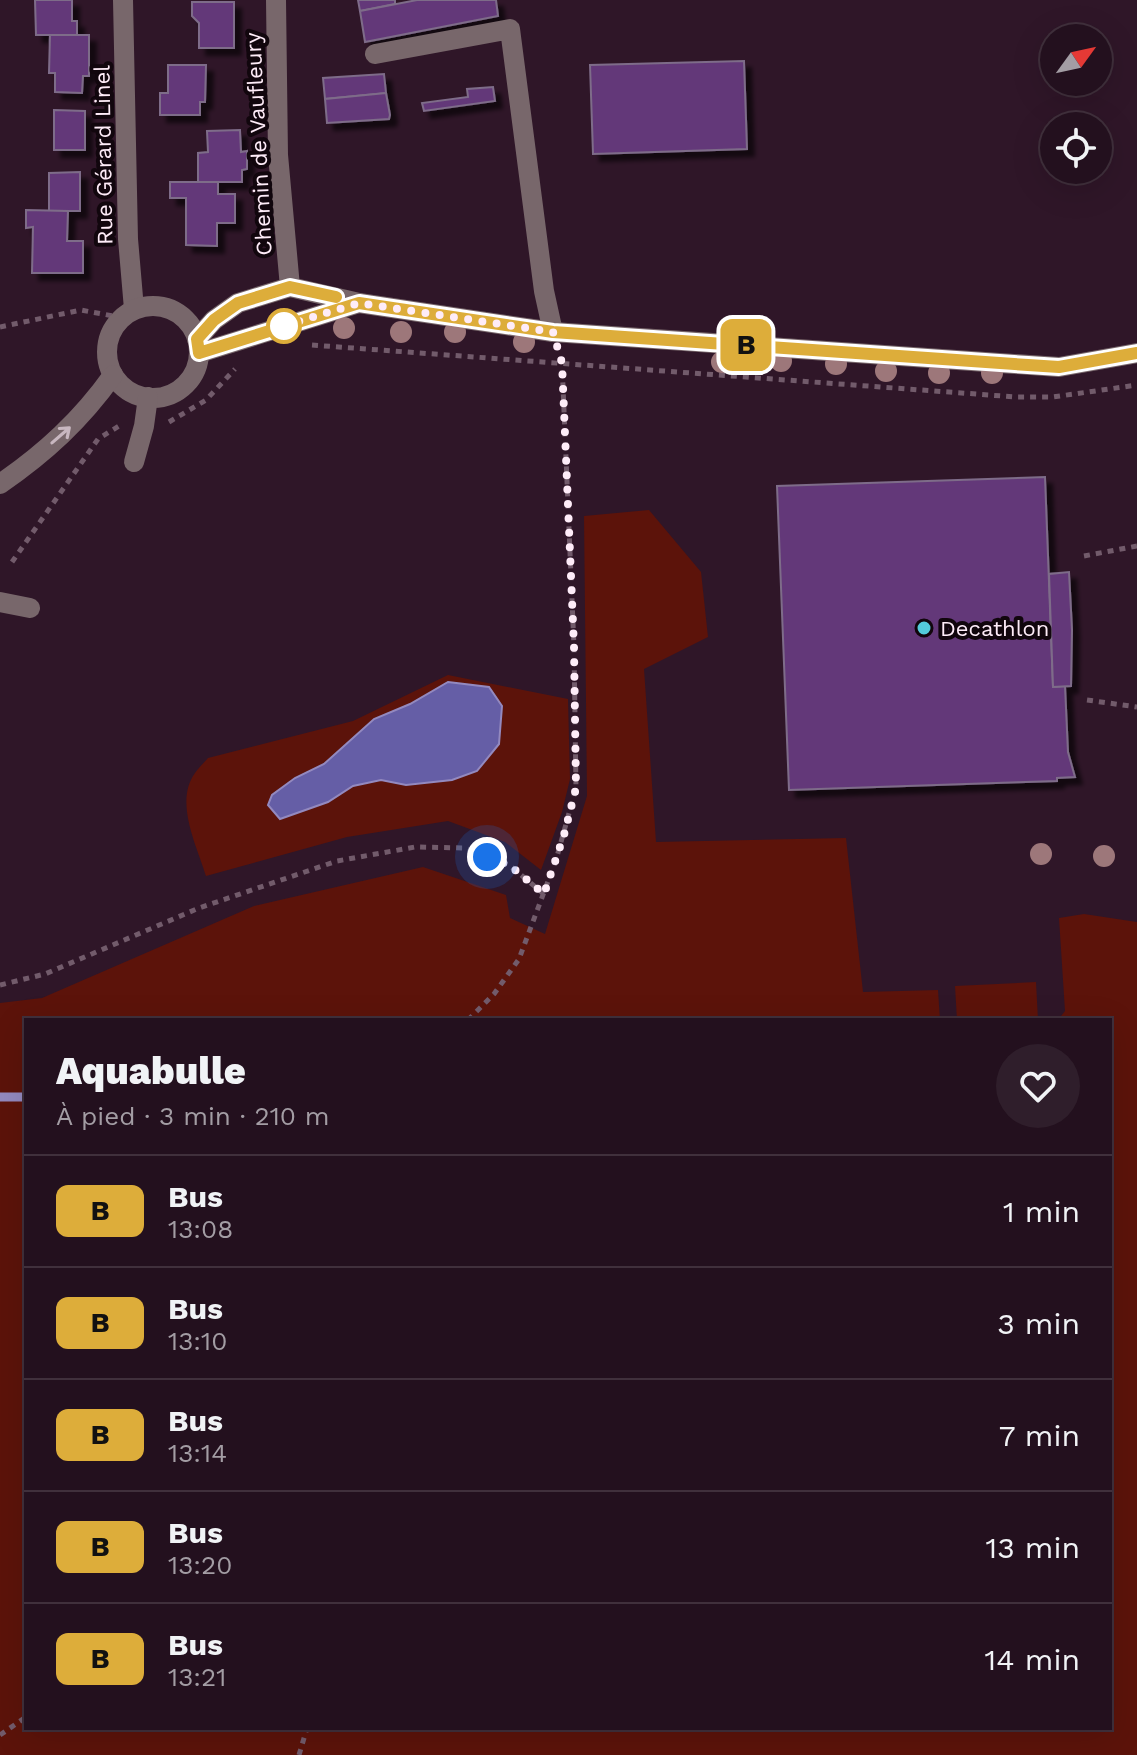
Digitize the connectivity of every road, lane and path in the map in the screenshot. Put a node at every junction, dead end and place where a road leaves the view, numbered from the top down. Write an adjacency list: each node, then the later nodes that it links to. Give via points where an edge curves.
1 (123, 0): 6 (street, Rue Gérard Linel)
2 (276, 0): 4 (street, Chemin de Vaufleury, via 278,155)
3 (375, 54): 8 (street, via 510,29)
4 (290, 287): 5 (street); 10 (street, via 238,303 214,320)
5 (359, 303): 8 (street); 10 (street)
6 (127, 314): 7 (path, via 81,310); 10 (street, via 164,307 190,325); 14 (street, via 111,330 107,345)
7 (0, 327)
8 (553, 332): 11 (street, via 1059,367); 12 (path)
9 (310, 345): 12 (path)
10 (198, 346): 16 (street, via 189,380 165,396)
11 (1137, 353)
12 (562, 363): 15 (path, via 1016,397); 27 (path, via 576,788)
13 (241, 365): 17 (path, via 206,400 171,421)
14 (113, 375): 16 (street, via 123,387); 19 (street, one-way to 14, via 70,428)
15 (1137, 385)
16 (148, 397): 17 (street)
17 (144, 426): 18 (street); 22 (path, via 117,426 98,439)
18 (134, 462)
19 (0, 484)
20 (1137, 546): 21 (path)
21 (1084, 556)
22 (12, 562)
23 (0, 602): 24 (street)
24 (30, 608)
25 (1087, 700): 26 (path)
26 (1137, 707)
27 (544, 894): 28 (path, via 509,865 465,848 415,847 337,861 199,908 45,974); 29 (path, via 519,959)
28 (0, 985)
29 (470, 1018)
30 (24, 1718): 32 (path)
31 (306, 1730): 33 (path)
32 (0, 1735)
33 (299, 1755)

